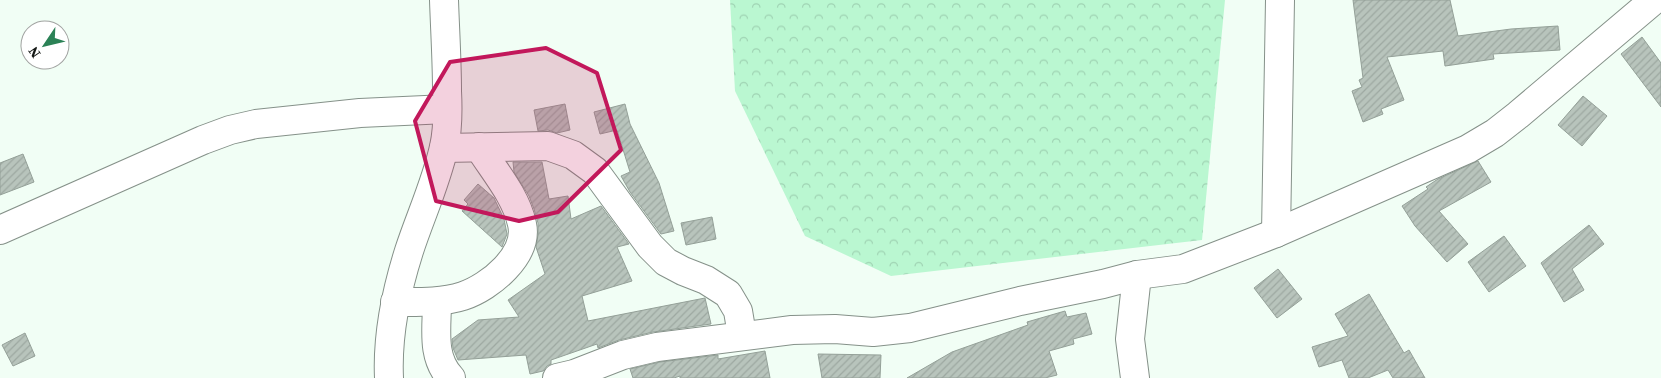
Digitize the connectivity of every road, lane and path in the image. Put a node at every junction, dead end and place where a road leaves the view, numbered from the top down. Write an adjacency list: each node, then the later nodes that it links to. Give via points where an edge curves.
1 (444, 0): 4 (street)
2 (1280, 0): 8 (street)
3 (1654, 0): 8 (street, via 1495,133 1468,149)
4 (448, 109): 6 (street); 7 (street, via 360,113 256,124 230,130)
5 (479, 147): 6 (street); 11 (street, via 517,206 523,226 521,246 510,263 488,282 464,296); 12 (street, via 548,146 573,155 595,171 650,246 666,262 728,294 738,311)
6 (444, 148): 10 (street)
7 (0, 230)
8 (1276, 233): 9 (street, via 1182,269)
9 (1137, 275): 12 (street, via 910,328 873,332 792,330); 16 (street, via 1130,339)
10 (395, 302): 11 (street); 13 (street)
11 (437, 302): 14 (street, via 437,353)
12 (742, 335): 15 (street, via 657,347)
13 (389, 378)
14 (451, 378)
15 (557, 378)
16 (1135, 378)

